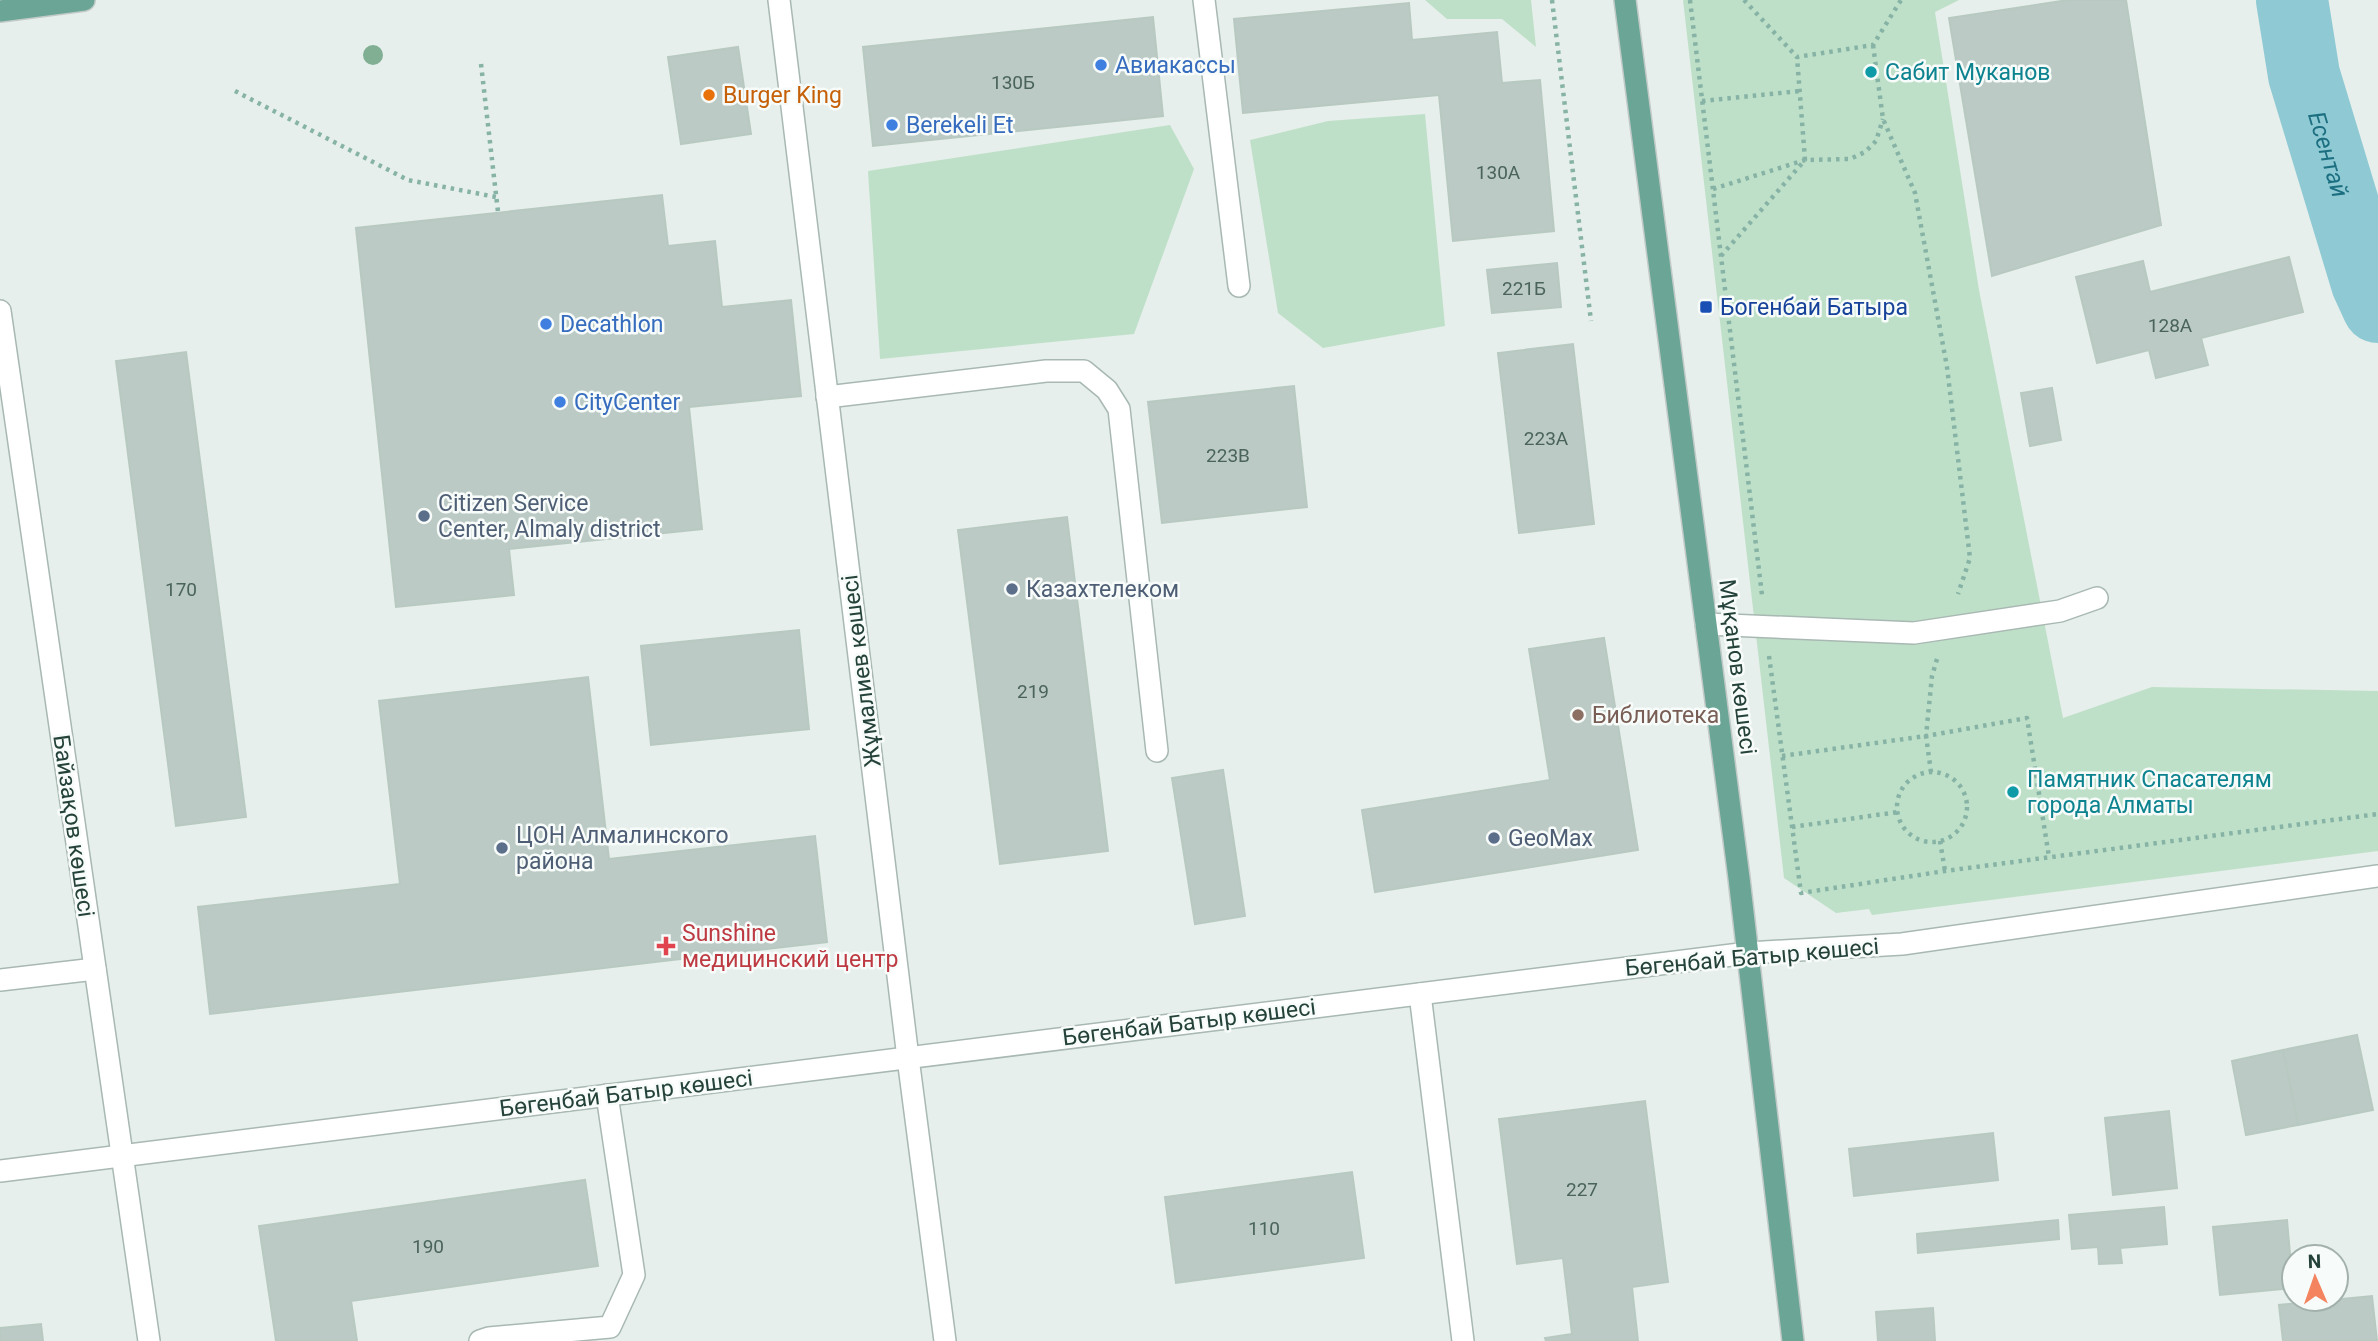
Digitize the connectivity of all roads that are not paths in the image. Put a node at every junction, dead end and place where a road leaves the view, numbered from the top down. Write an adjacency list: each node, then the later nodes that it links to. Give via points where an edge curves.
1 (84, 0): 5 (main road)
2 (779, 0): 9 (street, Жұмалиев көшесі)
3 (1204, 0): 6 (street)
4 (1625, 0): 11 (main road, Мұқанов көшесі)
5 (0, 11)
6 (1239, 286)
7 (0, 310): 8 (street, Байзақов көшесі)
8 (0, 316): 15 (street, Байзақов көшесі)
9 (827, 397): 12 (street, via 1046,371 1084,371 1107,390 1119,409); 18 (street, Жұмалиев көшесі)
10 (2097, 598): 11 (street, via 2060,611 1914,633)
11 (1706, 624): 14 (main road, Мұқанов көшесі)
12 (1157, 751)
13 (2378, 876): 14 (street, Бөгенбай Батыр көшесі, via 1902,944)
14 (1748, 953): 17 (street, Бөгенбай Батыр көшесі); 26 (main road, Мұқанов көшесі)
15 (95, 969): 16 (street); 20 (street, Байзақов көшесі)
16 (0, 980)
17 (1420, 994): 18 (street, Бөгенбай Батыр көшесі); 25 (street)
18 (908, 1058): 19 (street, Бөгенбай Батыр көшесі); 24 (street, Жұмалиев көшесі)
19 (607, 1095): 20 (street, Бөгенбай Батыр көшесі); 23 (street, via 634,1275 610,1327)
20 (122, 1156): 21 (street, Бөгенбай Батыр көшесі); 22 (street, Байзақов көшесі)
21 (0, 1171)
22 (149, 1341)
23 (480, 1341)
24 (945, 1341)
25 (1463, 1341)
26 (1793, 1341)

